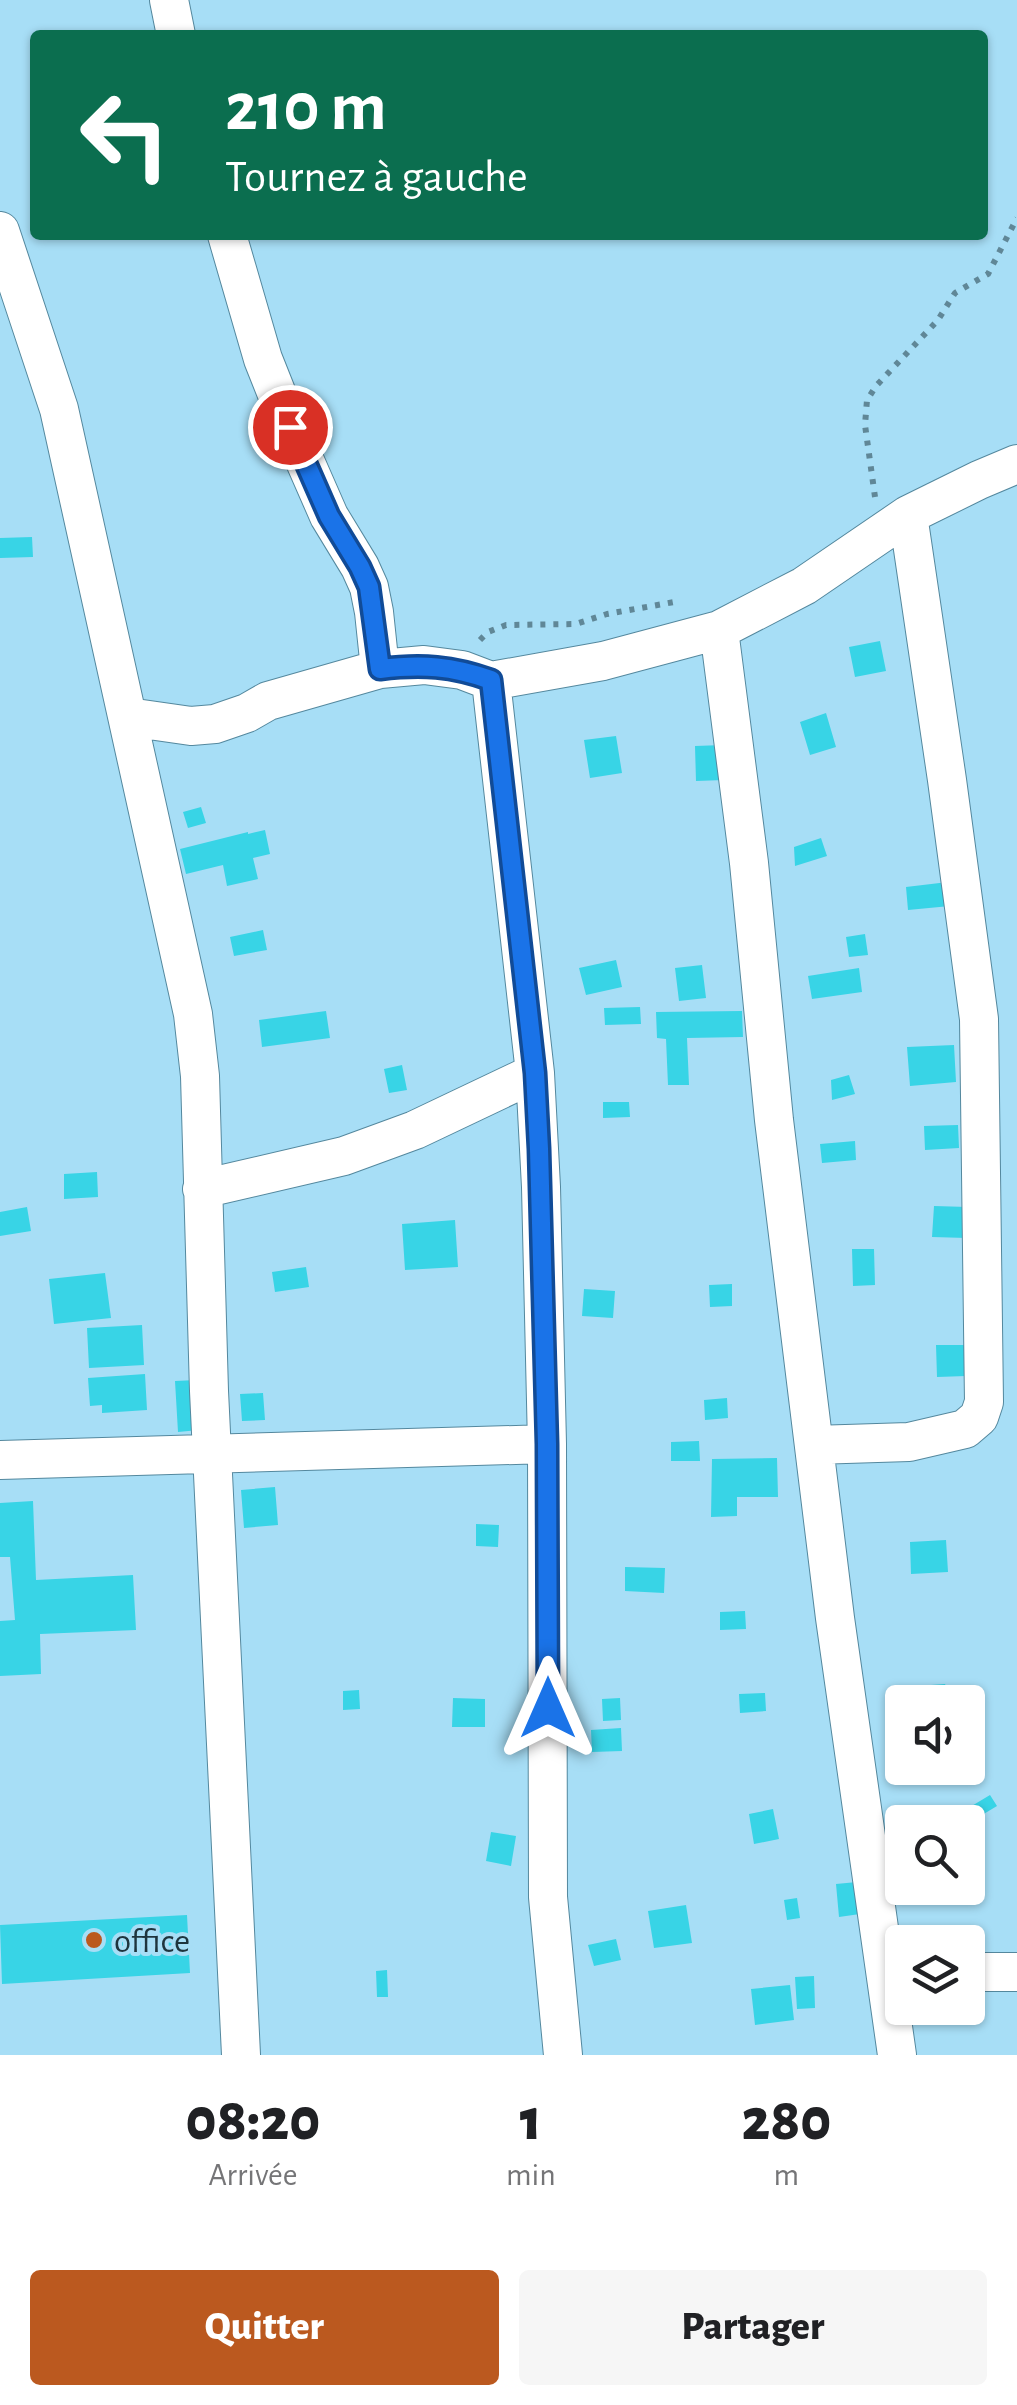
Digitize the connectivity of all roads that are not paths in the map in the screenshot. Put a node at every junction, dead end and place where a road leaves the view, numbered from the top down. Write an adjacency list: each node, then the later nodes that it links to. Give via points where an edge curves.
1 (169, 0): 2 (street)
2 (175, 30)
3 (0, 231): 10 (street, via 60,408)
4 (228, 240): 8 (street, via 290,427 369,587)
5 (1017, 464): 6 (street)
6 (892, 510): 7 (street, via 804,586); 14 (street, via 948,780 979,1020 984,1402 964,1429 909,1442)
7 (719, 630): 9 (street, via 603,661); 14 (street)
8 (380, 669): 9 (street, via 424,665); 10 (street, via 268,700 214,724)
9 (476, 675): 11 (street)
10 (128, 718): 12 (street, via 193,1014)
11 (535, 1073): 12 (street, via 344,1156); 13 (street)
12 (202, 1189): 15 (street)
13 (547, 1444): 15 (street); 22 (street, via 548,1897)
14 (814, 1445): 17 (street)
15 (211, 1452): 16 (street); 21 (street)
16 (0, 1460)
17 (886, 1925)
18 (985, 1972): 19 (street)
19 (1017, 1972)
20 (896, 2025): 23 (street)
21 (241, 2055)
22 (563, 2055)
23 (897, 2055)

